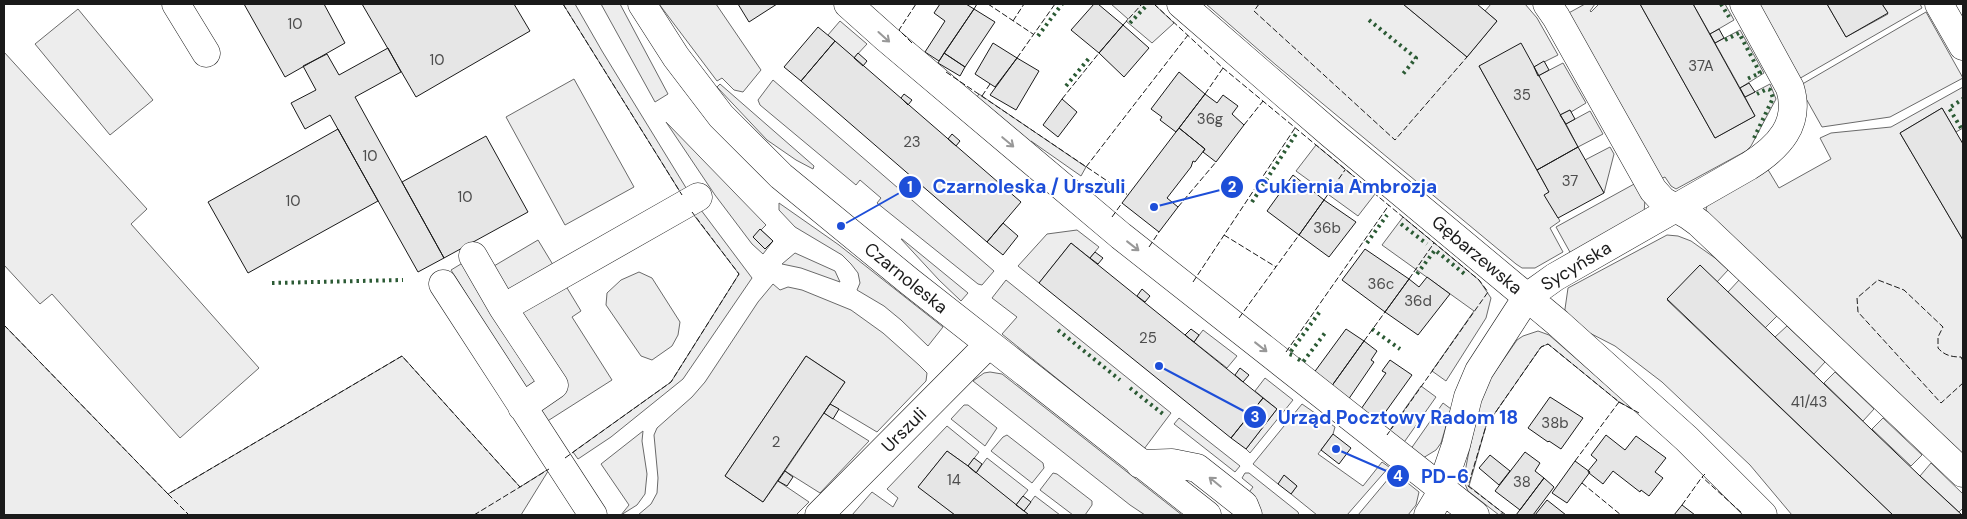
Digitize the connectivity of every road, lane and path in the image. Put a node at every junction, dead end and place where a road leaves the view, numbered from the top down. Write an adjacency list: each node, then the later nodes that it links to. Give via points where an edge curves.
1 (176, 4): 9 (street)
2 (642, 4): 16 (street, Czarnoleska, via 697,86 754,150 841,226)
3 (848, 4): 20 (street, one-way to 20, via 1084,206)
4 (1181, 4): 14 (street, Gębarzewska, via 1331,134)
5 (1547, 4): 11 (street, via 1653,190)
6 (1744, 4): 11 (street, Sycyńska, via 1790,88 1794,114 1787,131 1762,158)
7 (1939, 4): 8 (street)
8 (1963, 46)
9 (206, 53)
10 (698, 197): 15 (street)
11 (1675, 208): 14 (street, Sycyńska, via 1555,277); 19 (street, via 1699,223)
12 (474, 256): 15 (street)
13 (443, 284): 17 (street)
14 (1528, 297): 20 (street, Sycyńska, via 1479,371 1468,397); 27 (street, Gębarzewska, via 1680,433)
15 (503, 308): 17 (street, via 554,385)
16 (989, 344): 18 (street, Czarnoleska); 22 (street, Urszuli)
17 (522, 407): 21 (street)
18 (1140, 464): 23 (street, Czarnoleska); 24 (street, one-way to 18, via 1244,505 1197,468 1172,463)
19 (1963, 473)
20 (1441, 489): 25 (street, Sycyńska); 26 (street)
21 (593, 515)
22 (819, 515)
23 (1207, 515)
24 (1248, 515)
25 (1428, 515)
26 (1475, 515)
27 (1763, 515)

